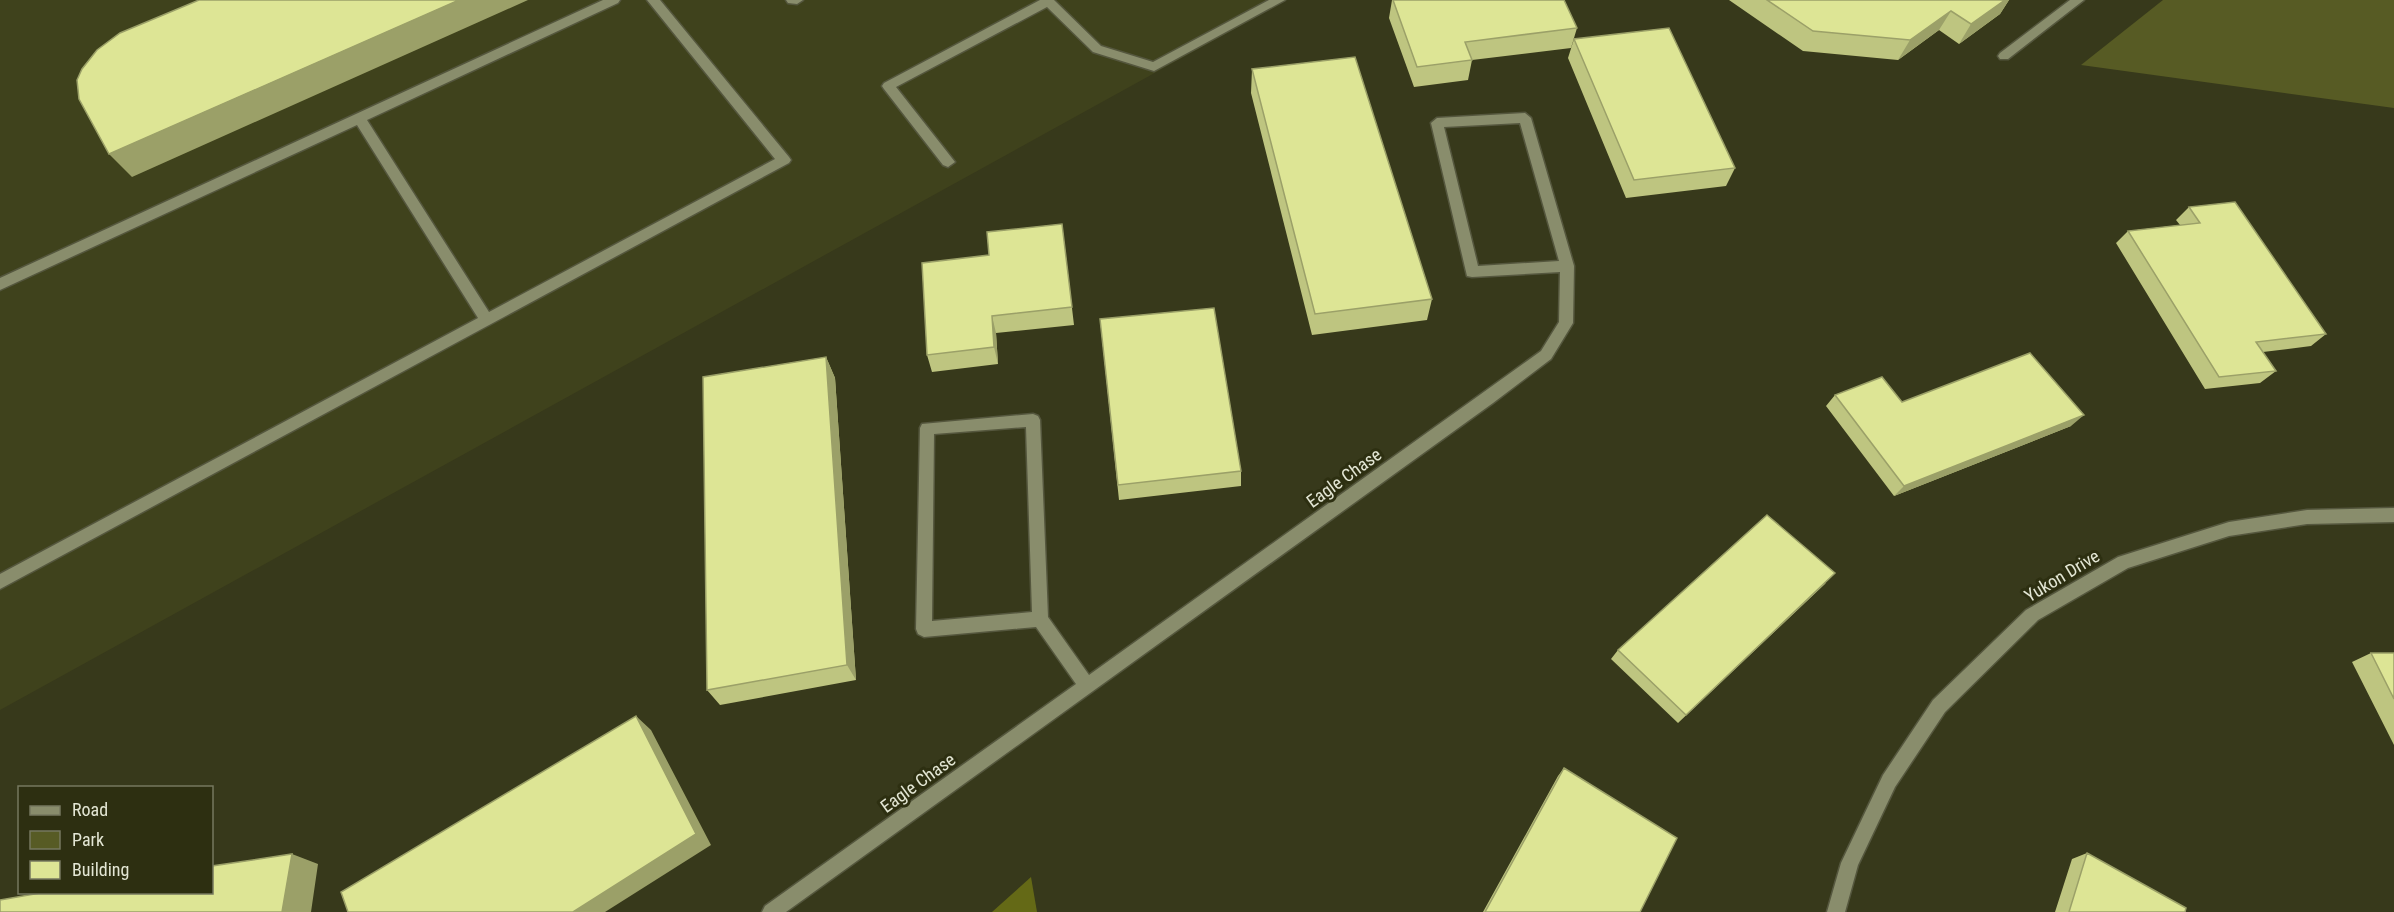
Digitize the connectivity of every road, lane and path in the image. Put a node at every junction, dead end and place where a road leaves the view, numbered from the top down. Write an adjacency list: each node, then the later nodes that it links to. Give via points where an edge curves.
1 (614, 0): 9 (street)
2 (653, 0): 13 (street, via 784,160)
3 (792, 0): 4 (street)
4 (797, 0)
5 (1279, 0): 7 (street, via 1154,67 1097,49)
6 (2078, 0): 8 (street)
7 (1048, 1): 10 (street, via 888,86)
8 (2004, 56)
9 (360, 118): 12 (street); 13 (street)
10 (948, 162)
11 (1567, 266): 11 (street, Eagle Chase, via 1525,118 1437,123 1472,272); 17 (street, Eagle Chase, via 1566,323 1546,355)
12 (0, 284)
13 (487, 320): 15 (street)
14 (2394, 515): 19 (street, Yukon Drive, via 2307,517 2229,529 2124,562 2032,615 1939,706 1889,781 1850,863)
15 (0, 582)
16 (1040, 619): 16 (street, via 1033,420 927,428 924,629); 17 (street)
17 (1087, 687): 18 (street, Eagle Chase)
18 (771, 912)
19 (1836, 912)

